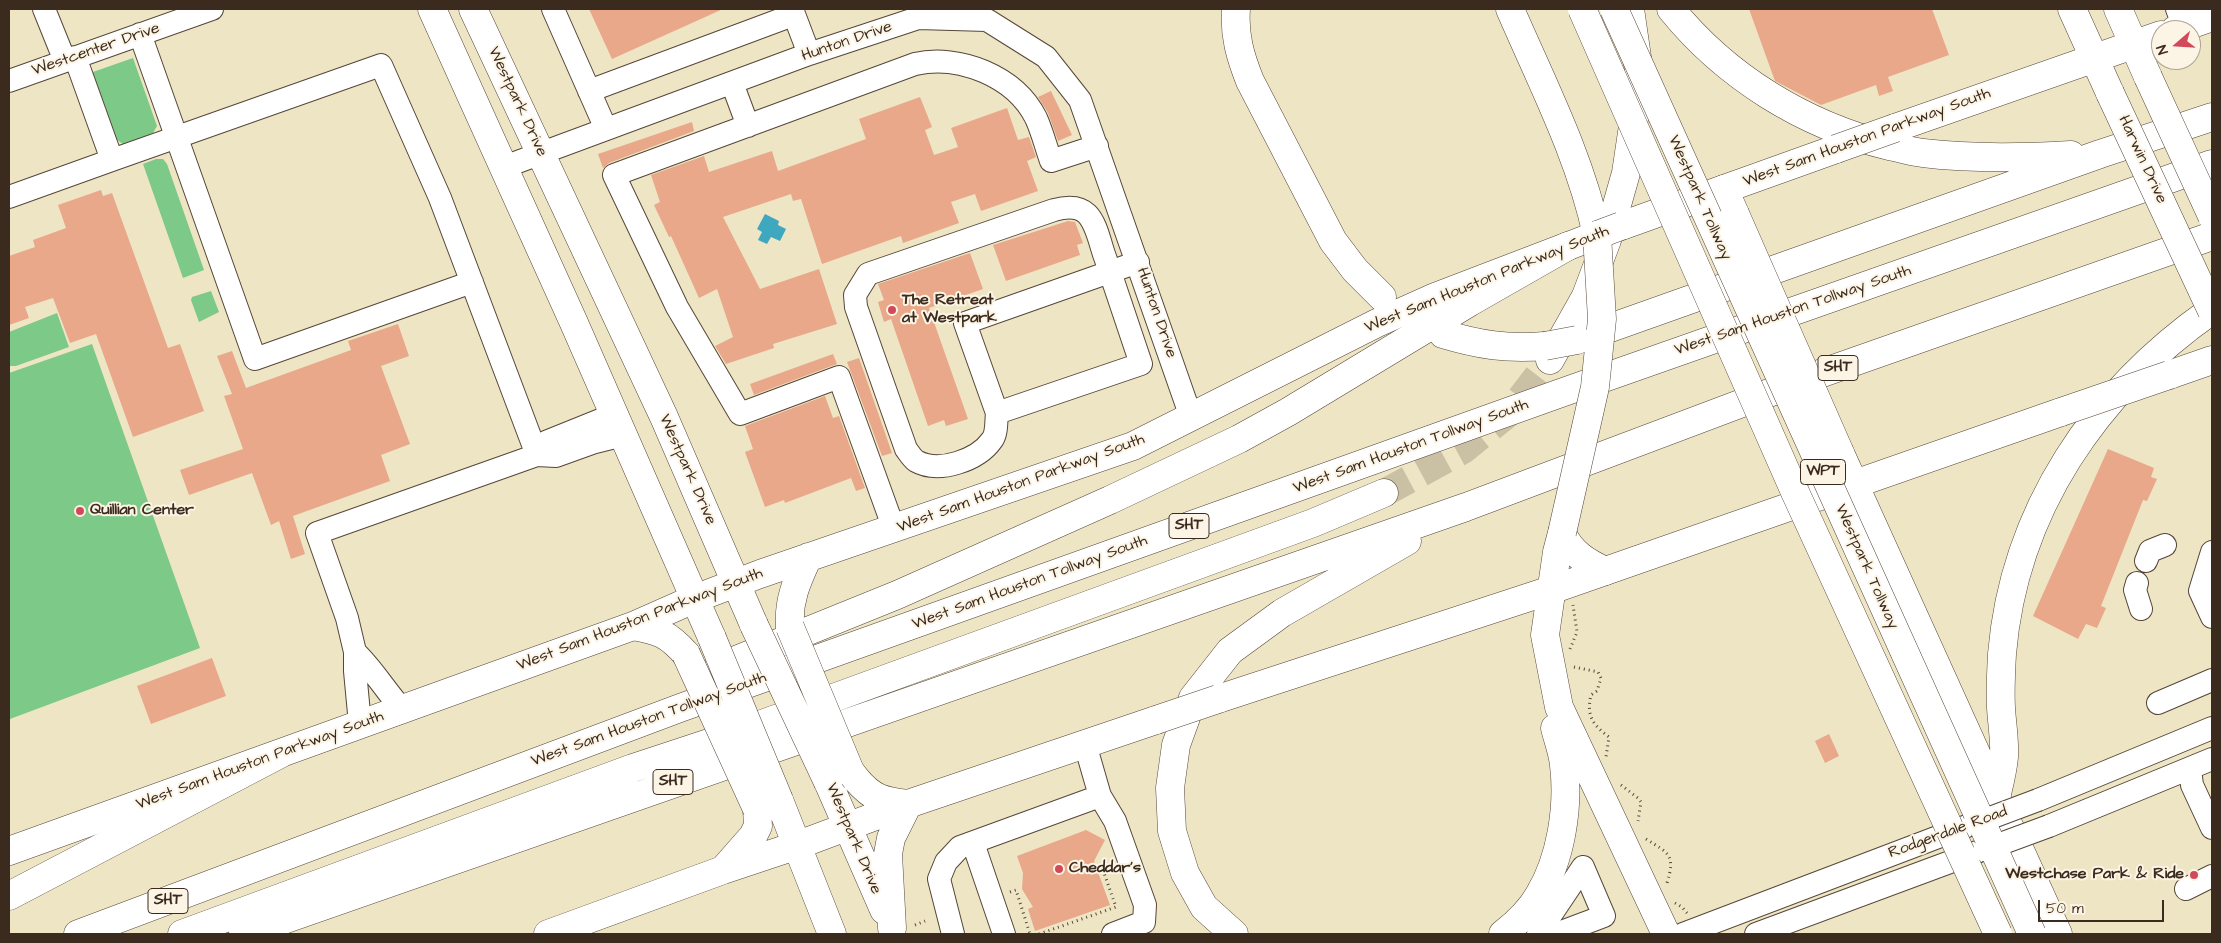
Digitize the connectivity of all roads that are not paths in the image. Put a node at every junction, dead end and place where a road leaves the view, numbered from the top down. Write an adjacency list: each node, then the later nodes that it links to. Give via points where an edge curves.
1 (44, 9): 22 (street)
2 (212, 9): 17 (street, Westcenter Drive)
3 (432, 9): 35 (main road)
4 (473, 9): 31 (main road, Westpark Drive)
5 (553, 9): 25 (street)
6 (1236, 9): 44 (main road, via 1234,27 1250,81 1333,241 1355,270)
7 (1510, 9): 39 (main road, via 1582,178)
8 (1582, 9): 114 (main road, Westpark Tollway / WPT, bridge, via 1796,492)
9 (1614, 9): 115 (main road, Westpark Tollway / WPT, bridge)
10 (1630, 9): 47 (main road, via 1639,71 1626,173 1607,240 1586,296)
11 (1670, 9): 32 (main road, via 1711,52 1759,90 1809,118 1858,138 1921,153 1990,159)
12 (2072, 9): 21 (main road, Harwin Drive)
13 (2118, 9): 19 (main road)
14 (793, 12): 20 (street); 25 (street)
15 (2212, 17): 16 (main road, West Sam Houston Parkway South)
16 (2198, 20)
17 (140, 34): 22 (street, Westcenter Drive); 29 (street)
18 (2151, 36): 19 (main road, West Sam Houston Parkway South)
19 (2133, 44): 21 (main road, West Sam Houston Parkway South); 38 (main road, bridge)
20 (809, 54): 24 (street, Hunton Drive); 30 (street, Hunton Drive, via 918,18 987,20 1046,57 1080,100)
21 (2095, 58): 36 (main road, West Sam Houston Parkway South, bridge); 45 (main road, Harwin Drive, bridge)
22 (70, 59): 23 (street, Westcenter Drive); 33 (street)
23 (9, 81)
24 (732, 83): 27 (street); 28 (street, Hunton Drive)
25 (589, 91): 28 (street)
26 (2212, 118): 32 (main road)
27 (748, 126): 30 (street, via 932,60 962,64 1002,81 1036,118 1052,161); 56 (street, via 614,175 677,307 740,414 840,377)
28 (606, 129): 31 (street, Hunton Drive)
29 (176, 137): 33 (street); 43 (street, via 381,65 440,198); 43 (street, via 255,359)
30 (1097, 146): 41 (street, Hunton Drive)
31 (541, 153): 35 (street, Hunton Drive); 63 (main road, Westpark Drive, via 664,417)
32 (2100, 154): 47 (main road, bridge)
33 (112, 160): 37 (street)
34 (2212, 164): 73 (main road, West Sam Houston Tollway South / SHT)
35 (504, 167): 51 (main road)
36 (1724, 189): 39 (main road, West Sam Houston Parkway South); 53 (main road, bridge)
37 (9, 197)
38 (2212, 216)
39 (1592, 233): 50 (main road, West Sam Houston Parkway South, via 1377,322); 57 (main road, bridge, via 1602,320 1595,387); 73 (main road, via 1239,438 1110,500 897,595 719,667)
40 (2212, 236): 55 (main road, SHT, via 1822,373)
41 (1138, 262): 42 (street); 50 (street, Hunton Drive)
42 (1110, 272): 49 (street, via 1141,364); 49 (street, via 965,323); 49 (street, via 1087,214 1066,207 868,274 855,295 856,307 906,449 915,460 929,465 966,461 994,438)
43 (472, 282): 52 (street)
44 (1382, 297)
45 (2212, 310): 84 (main road, via 2148,361 2110,402 2062,466 2044,501 2028,538 2006,620 2001,706 2004,757)
46 (1443, 334): 47 (main road, via 1478,344)
47 (1547, 353)
48 (2212, 360): 53 (main road, bridge)
49 (997, 413)
50 (1191, 417): 56 (main road, West Sam Houston Parkway South, via 1133,446)
51 (618, 425): 52 (street, via 595,442 556,456); 66 (main road)
52 (537, 454): 70 (street, via 317,533)
53 (1854, 484): 62 (main road); 84 (main road)
54 (1384, 493): 101 (main road, via 1313,523)
55 (1466, 507): 102 (main road, SHT); 108 (main road, via 1282,613 1230,651 1193,698 1176,745 1170,788 1172,831 1185,872 1204,907)
56 (894, 529): 60 (main road, West Sam Houston Parkway South)
57 (1563, 544): 62 (main road); 65 (main road)
58 (2165, 545): 61 (street, via 2150,551)
59 (2212, 552): 68 (street, via 2200,590)
60 (808, 557): 63 (main road, West Sam Houston Parkway South); 86 (main road, bridge, via 794,588 789,610 790,627 850,772 874,797)
61 (2146, 561)
62 (1604, 571): 65 (main road)
63 (736, 582): 66 (main road, West Sam Houston Parkway South); 88 (main road, Westpark Drive, bridge)
64 (2137, 583): 67 (street, via 2134,590)
65 (1560, 587): 74 (main road, via 1545,636); 78 (main road, bridge)
66 (694, 599): 69 (main road, West Sam Houston Parkway South); 85 (main road, bridge, via 712,638)
67 (2142, 609)
68 (2212, 617)
69 (633, 626): 75 (main road, West Sam Houston Parkway South); 85 (main road, bridge, via 656,630 672,639 686,654)
70 (355, 652): 75 (street, via 370,666 378,681); 76 (street)
71 (2212, 680): 72 (street)
72 (2158, 703)
73 (689, 704): 100 (main road, West Sam Houston Tollway South / SHT)
74 (1559, 707): 109 (main road, via 1554,722 1564,764 1561,833 1539,895 1519,921); 112 (main road)
75 (402, 709): 76 (main road, West Sam Houston Parkway South)
76 (360, 724): 80 (main road, West Sam Houston Parkway South)
77 (2212, 728): 79 (street, Rodgerdale Road)
78 (1085, 744): 83 (street); 86 (main road)
79 (2177, 744): 87 (street, via 2172,757 2160,768 2120,785); 97 (street, Rodgerdale Road, bridge, via 1974,824)
80 (280, 754): 92 (main road, West Sam Houston Parkway South); 96 (main road)
81 (2212, 759): 82 (street, Rodgerdale Road)
82 (2190, 769): 87 (street, Rodgerdale Road); 89 (street, via 2192,785)
83 (1100, 796): 90 (street); 98 (street, via 1115,820 1145,905)
84 (1996, 798): 116 (main road)
85 (768, 804): 91 (main road); 93 (main road, via 753,836)
86 (908, 804): 88 (main road); 99 (main road, via 891,838 888,854)
87 (2085, 811): 113 (street, Rodgerdale Road, bridge)
88 (847, 826): 91 (main road); 99 (main road, Westpark Drive)
89 (2212, 828)
90 (973, 843): 105 (street, via 960,847 946,862 939,879); 106 (street)
91 (798, 845): 93 (main road); 104 (main road)
92 (9, 851)
93 (723, 870): 103 (main road)
94 (2212, 876): 95 (street)
95 (2186, 889)
96 (9, 896)
97 (1686, 925)
98 (1147, 928): 107 (street)
99 (900, 929)
100 (78, 934)
101 (182, 934)
102 (244, 934)
103 (548, 934)
104 (832, 934)
105 (953, 934)
106 (1004, 934)
107 (1113, 934)
108 (1234, 934)
109 (1503, 934)
110 (1538, 934): 111 (street, via 1583,867 1604,916)
111 (1556, 934)
112 (1666, 934)
113 (1756, 934)
114 (1998, 934)
115 (2032, 934)
116 (2058, 934)

